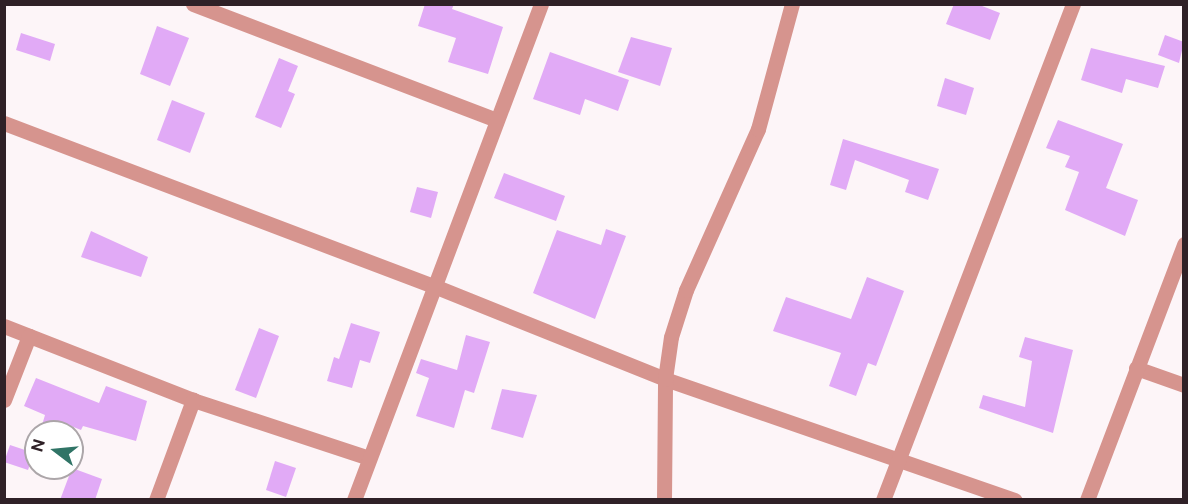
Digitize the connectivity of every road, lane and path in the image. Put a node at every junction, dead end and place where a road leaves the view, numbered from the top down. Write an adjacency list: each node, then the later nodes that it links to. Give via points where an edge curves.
1 (193, 4): 5 (street)
2 (541, 4): 5 (street)
3 (792, 4): 12 (street, via 758,129 686,290 671,337)
4 (1073, 4): 16 (street)
5 (496, 120): 8 (street)
6 (4, 123): 8 (street)
7 (1184, 244): 11 (street)
8 (434, 286): 12 (street); 17 (street)
9 (4, 327): 10 (street)
10 (29, 336): 14 (street); 15 (street)
11 (1136, 368): 13 (street); 23 (street)
12 (665, 379): 16 (street); 20 (street)
13 (1184, 385)
14 (4, 400)
15 (194, 400): 17 (street); 18 (street)
16 (899, 457): 21 (street); 22 (street)
17 (369, 458): 19 (street)
18 (156, 500)
19 (354, 500)
20 (664, 500)
21 (883, 500)
22 (1015, 500)
23 (1087, 500)

